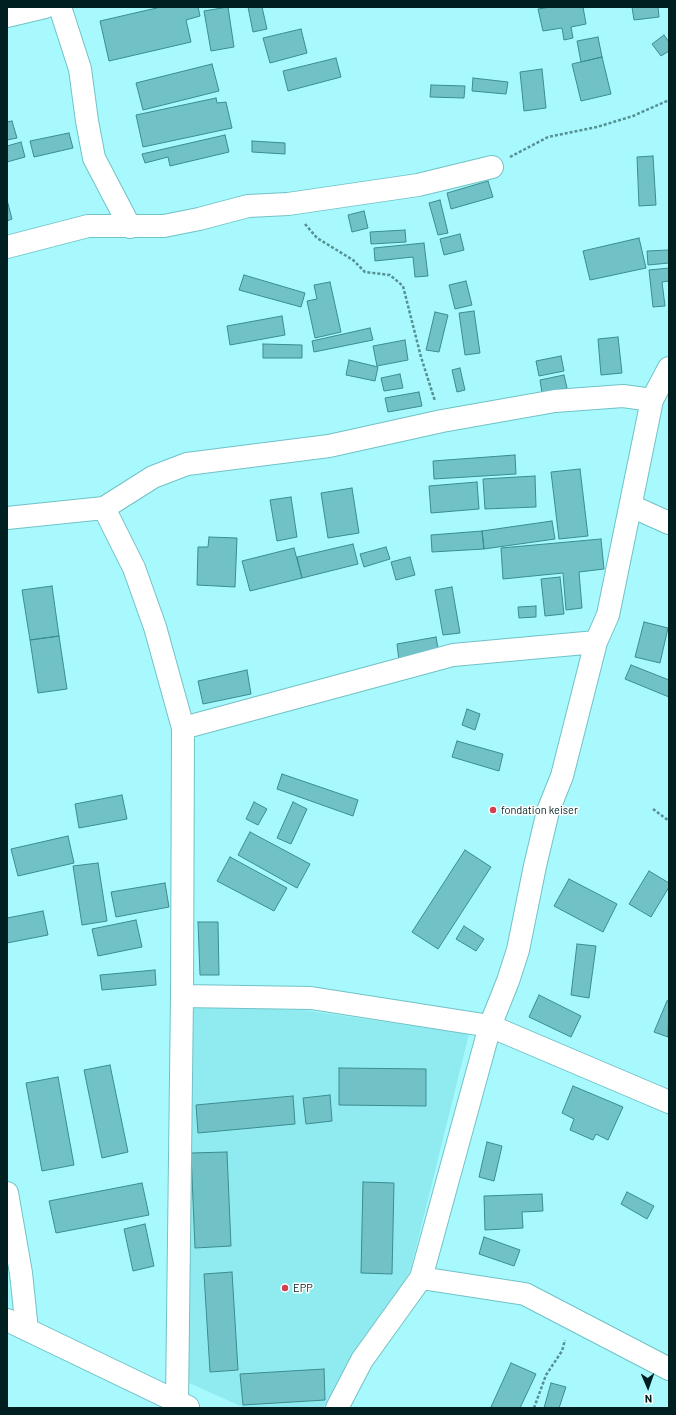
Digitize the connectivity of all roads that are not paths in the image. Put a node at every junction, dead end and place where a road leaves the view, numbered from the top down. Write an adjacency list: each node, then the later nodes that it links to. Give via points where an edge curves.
1 (45, 7): 3 (street)
2 (60, 7): 5 (street, via 80,69 94,158)
3 (7, 16)
4 (492, 167): 5 (street, via 418,185 288,204 248,206 164,226)
5 (130, 227): 6 (street, via 88,226)
6 (7, 247)
7 (669, 368): 8 (street)
8 (652, 400): 9 (street); 10 (street, via 623,396 555,401 442,421 329,446 187,464 153,477)
9 (631, 506): 12 (street); 13 (street, via 608,616)
10 (104, 508): 11 (street); 14 (street, via 134,568 155,627)
11 (7, 518)
12 (669, 523)
13 (596, 642): 14 (street, via 453,655); 16 (street, via 562,776 548,811 518,950)
14 (183, 728): 15 (street)
15 (182, 996): 16 (street, via 311,998); 23 (street)
16 (490, 1026): 17 (street); 19 (street)
17 (669, 1102)
18 (7, 1193): 21 (street, via 21,1273)
19 (421, 1278): 22 (street, via 525,1294); 24 (street, via 362,1360)
20 (7, 1320): 21 (street)
21 (27, 1330): 23 (street)
22 (669, 1370)
23 (184, 1405)
24 (337, 1408)

